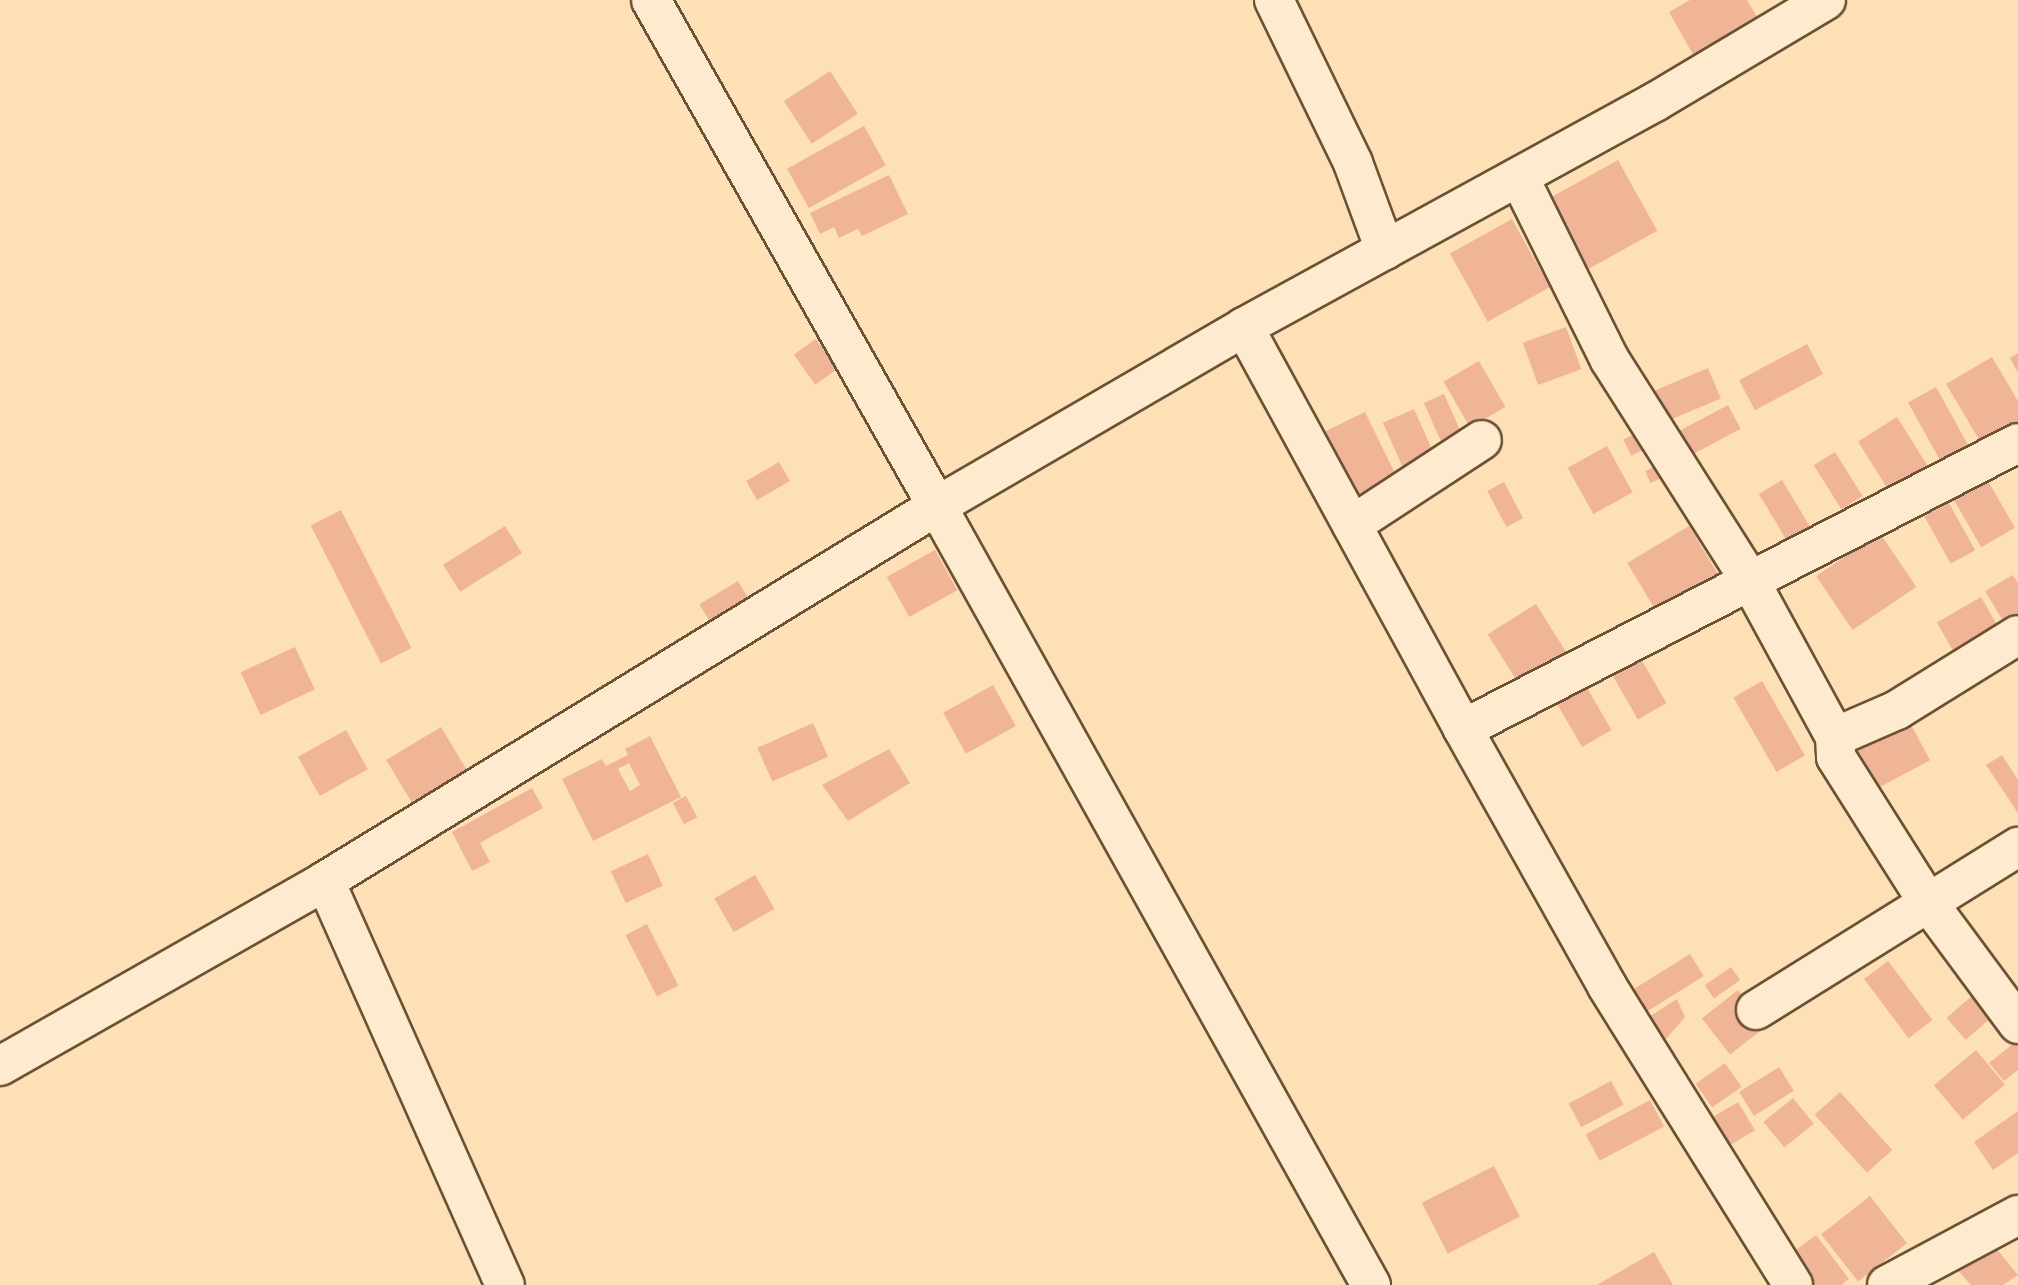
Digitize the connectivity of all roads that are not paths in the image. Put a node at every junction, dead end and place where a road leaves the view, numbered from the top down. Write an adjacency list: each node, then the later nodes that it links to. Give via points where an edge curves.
1 (650, 0): 10 (street)
2 (1274, 0): 6 (street, via 1353,163)
3 (1826, 0): 4 (street)
4 (1773, 14): 5 (street)
5 (1518, 177): 6 (street); 12 (street, via 1609,359)
6 (1385, 250): 7 (street)
7 (1244, 327): 10 (street); 11 (street)
8 (1482, 440): 11 (street)
9 (2018, 443): 12 (street)
10 (937, 506): 17 (street); 25 (street)
11 (1352, 525): 14 (street)
12 (1749, 579): 14 (street); 15 (street)
13 (2018, 635): 15 (street, via 1897,710)
14 (1463, 729): 26 (street, via 1608,986)
15 (1835, 737): 18 (street, via 1836,757)
16 (2018, 847): 18 (street)
17 (325, 881): 21 (street); 24 (street)
18 (1927, 901): 19 (street); 20 (street)
19 (1756, 1010)
20 (2018, 1024)
21 (0, 1066)
22 (2018, 1215): 23 (street)
23 (1935, 1274): 27 (street)
24 (505, 1285)
25 (1371, 1285)
26 (1793, 1285)
27 (1887, 1285)

